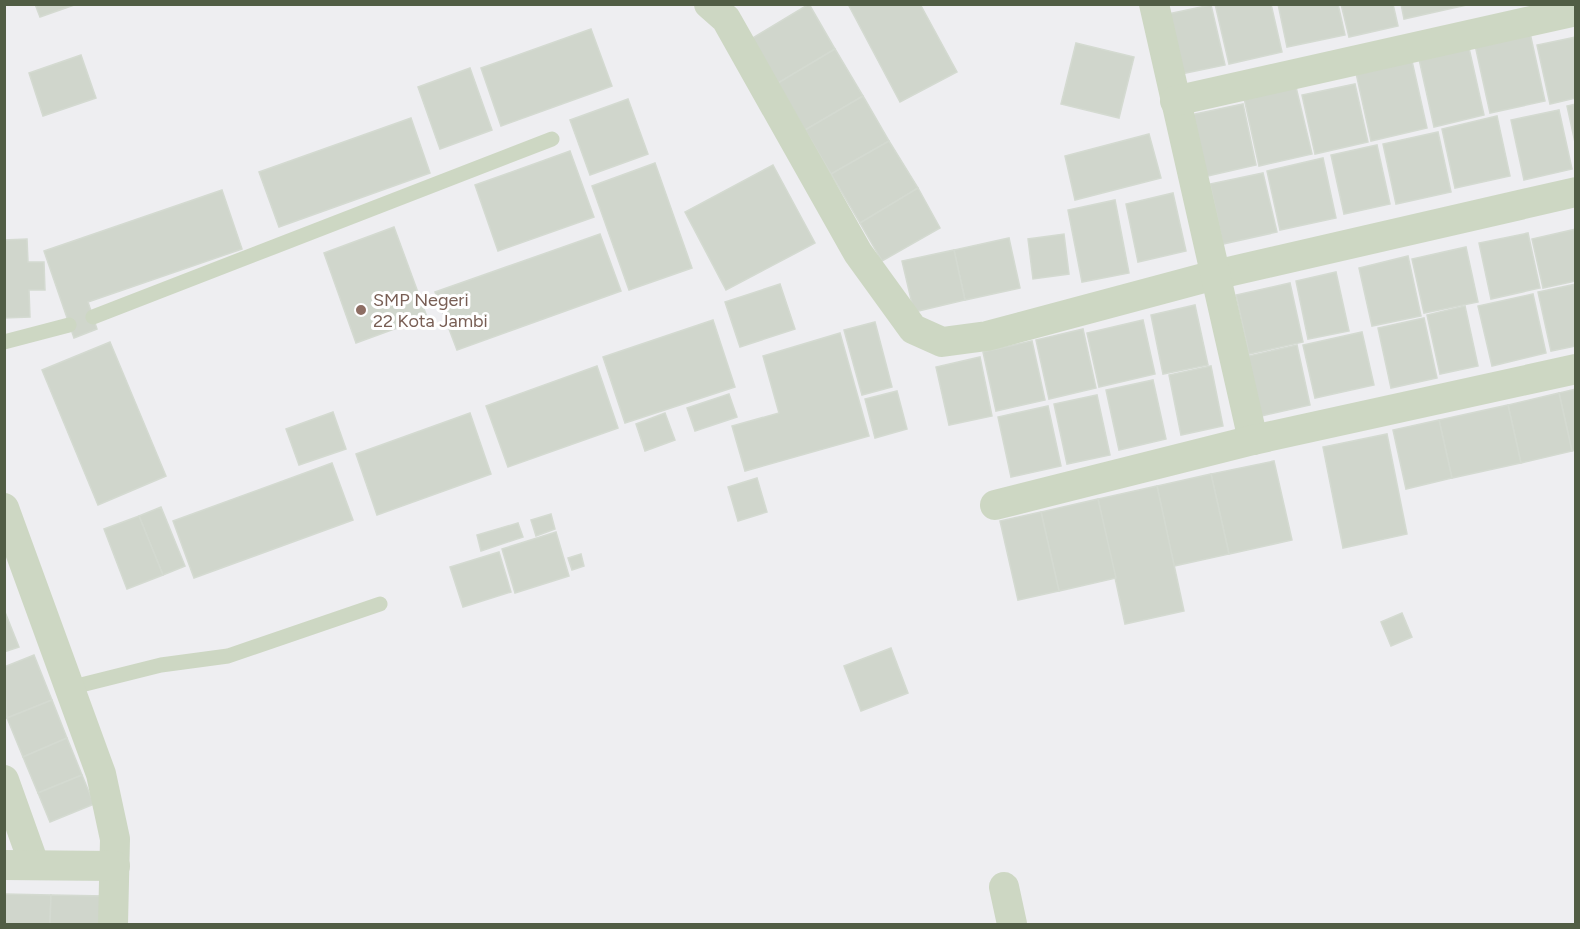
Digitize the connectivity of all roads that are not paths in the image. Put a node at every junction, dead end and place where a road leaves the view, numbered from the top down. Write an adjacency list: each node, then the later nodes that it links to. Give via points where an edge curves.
1 (709, 4): 7 (street, via 726,20 858,253 913,329 942,342 987,336)
2 (1154, 4): 4 (street)
3 (1575, 11): 4 (street)
4 (1175, 101): 7 (street)
5 (552, 140): 8 (lane)
6 (1575, 192): 7 (street)
7 (1215, 275): 12 (street)
8 (93, 317)
9 (69, 325): 10 (lane)
10 (4, 342)
11 (1575, 369): 12 (street)
12 (1254, 440): 13 (street)
13 (995, 505)
14 (4, 508): 16 (street)
15 (380, 604): 16 (lane, via 228,656 161,665)
16 (69, 688): 20 (street, via 113,818)
17 (4, 780): 18 (street)
18 (34, 864): 19 (street); 20 (street)
19 (4, 865)
20 (115, 866): 22 (street)
21 (1004, 887): 23 (street)
22 (113, 924)
23 (1012, 924)

